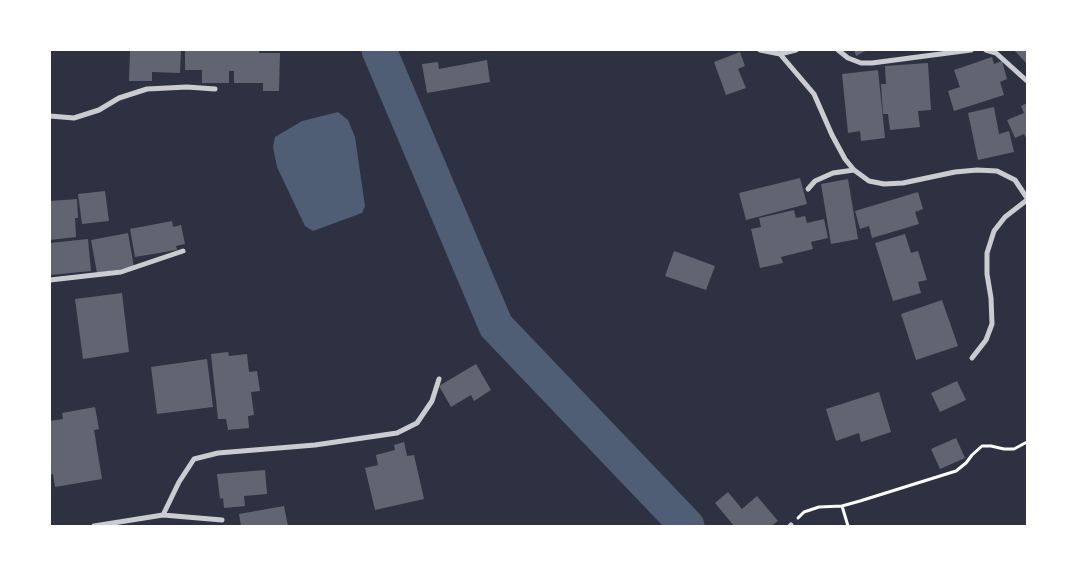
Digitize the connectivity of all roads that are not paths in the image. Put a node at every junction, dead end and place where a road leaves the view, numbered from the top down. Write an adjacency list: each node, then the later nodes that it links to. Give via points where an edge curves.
1 (760, 50): 6 (street)
2 (796, 50): 6 (street)
3 (838, 50): 4 (street, via 861,63)
4 (971, 50)
5 (986, 50): 7 (street, via 996,53)
6 (780, 54): 10 (street, via 814,94 832,135)
7 (1027, 82)
8 (215, 89): 9 (street, via 147,89 74,118)
9 (50, 116)
10 (854, 170): 11 (street, via 833,173 815,181); 12 (street, via 870,181 884,184 955,172 997,171 1015,180)
11 (808, 189)
12 (1027, 199): 15 (street, via 994,230 987,253 992,324 986,340)
13 (183, 251): 14 (street, via 121,272)
14 (50, 280)
15 (972, 358)
16 (439, 378): 17 (street, via 432,402 417,423 397,433 218,453 194,459)
17 (163, 515): 18 (street); 19 (street)
18 (222, 520)
19 (94, 526)

